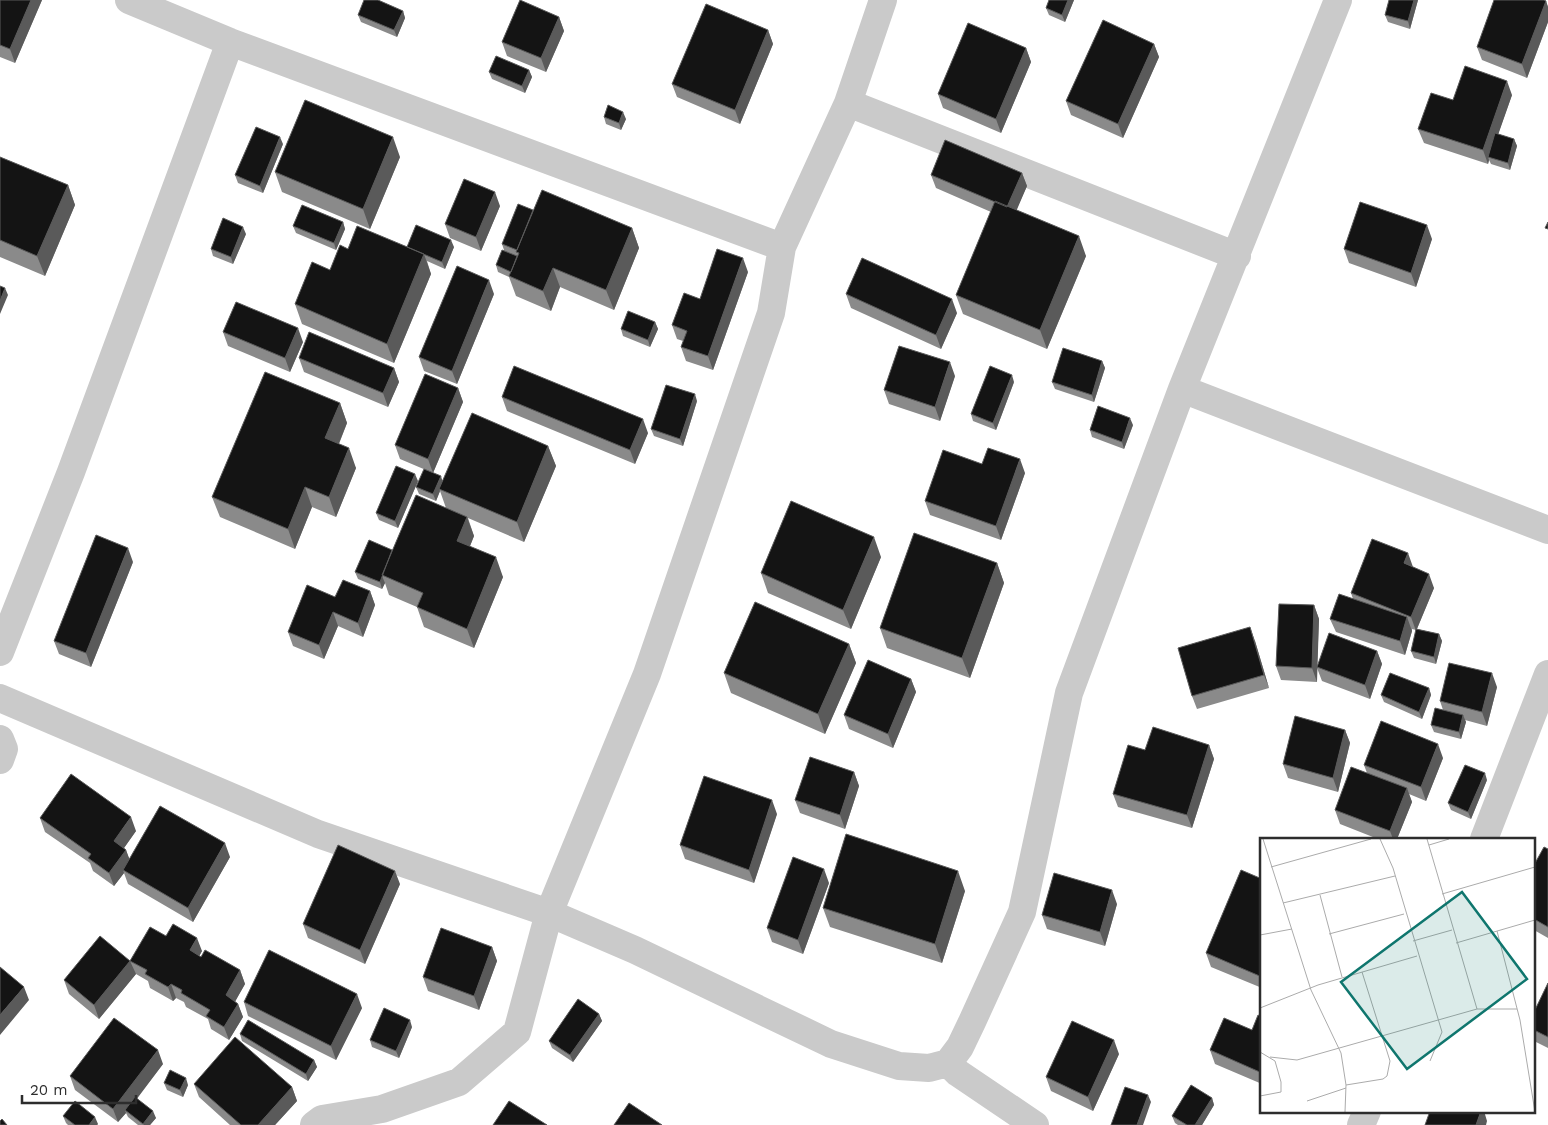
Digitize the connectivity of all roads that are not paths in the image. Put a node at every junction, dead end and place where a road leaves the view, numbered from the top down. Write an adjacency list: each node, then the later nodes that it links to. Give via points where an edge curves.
1 (129, 0): 4 (street)
2 (883, 0): 5 (street)
3 (1338, 0): 7 (street)
4 (230, 42): 6 (street); 10 (street, via 71,472)
5 (848, 103): 6 (street); 7 (street)
6 (782, 247): 16 (street, via 771,313 647,674)
7 (1237, 256): 8 (street)
8 (1182, 389): 9 (street); 17 (street, via 1069,693 1022,912 985,997 960,1047)
9 (1548, 530)
10 (0, 652)
11 (1548, 674): 15 (street)
12 (0, 698): 16 (street, via 318,834)
13 (0, 739): 14 (street, via 4,750)
14 (0, 760)
15 (1484, 838)
16 (548, 913): 17 (street, via 634,950 831,1044 899,1066 929,1068); 19 (street, via 517,1032 459,1082 382,1109 322,1119)
17 (948, 1062): 20 (street, via 958,1073)
18 (1366, 1112): 21 (street)
19 (314, 1125)
20 (1036, 1125)
21 (1361, 1125)

